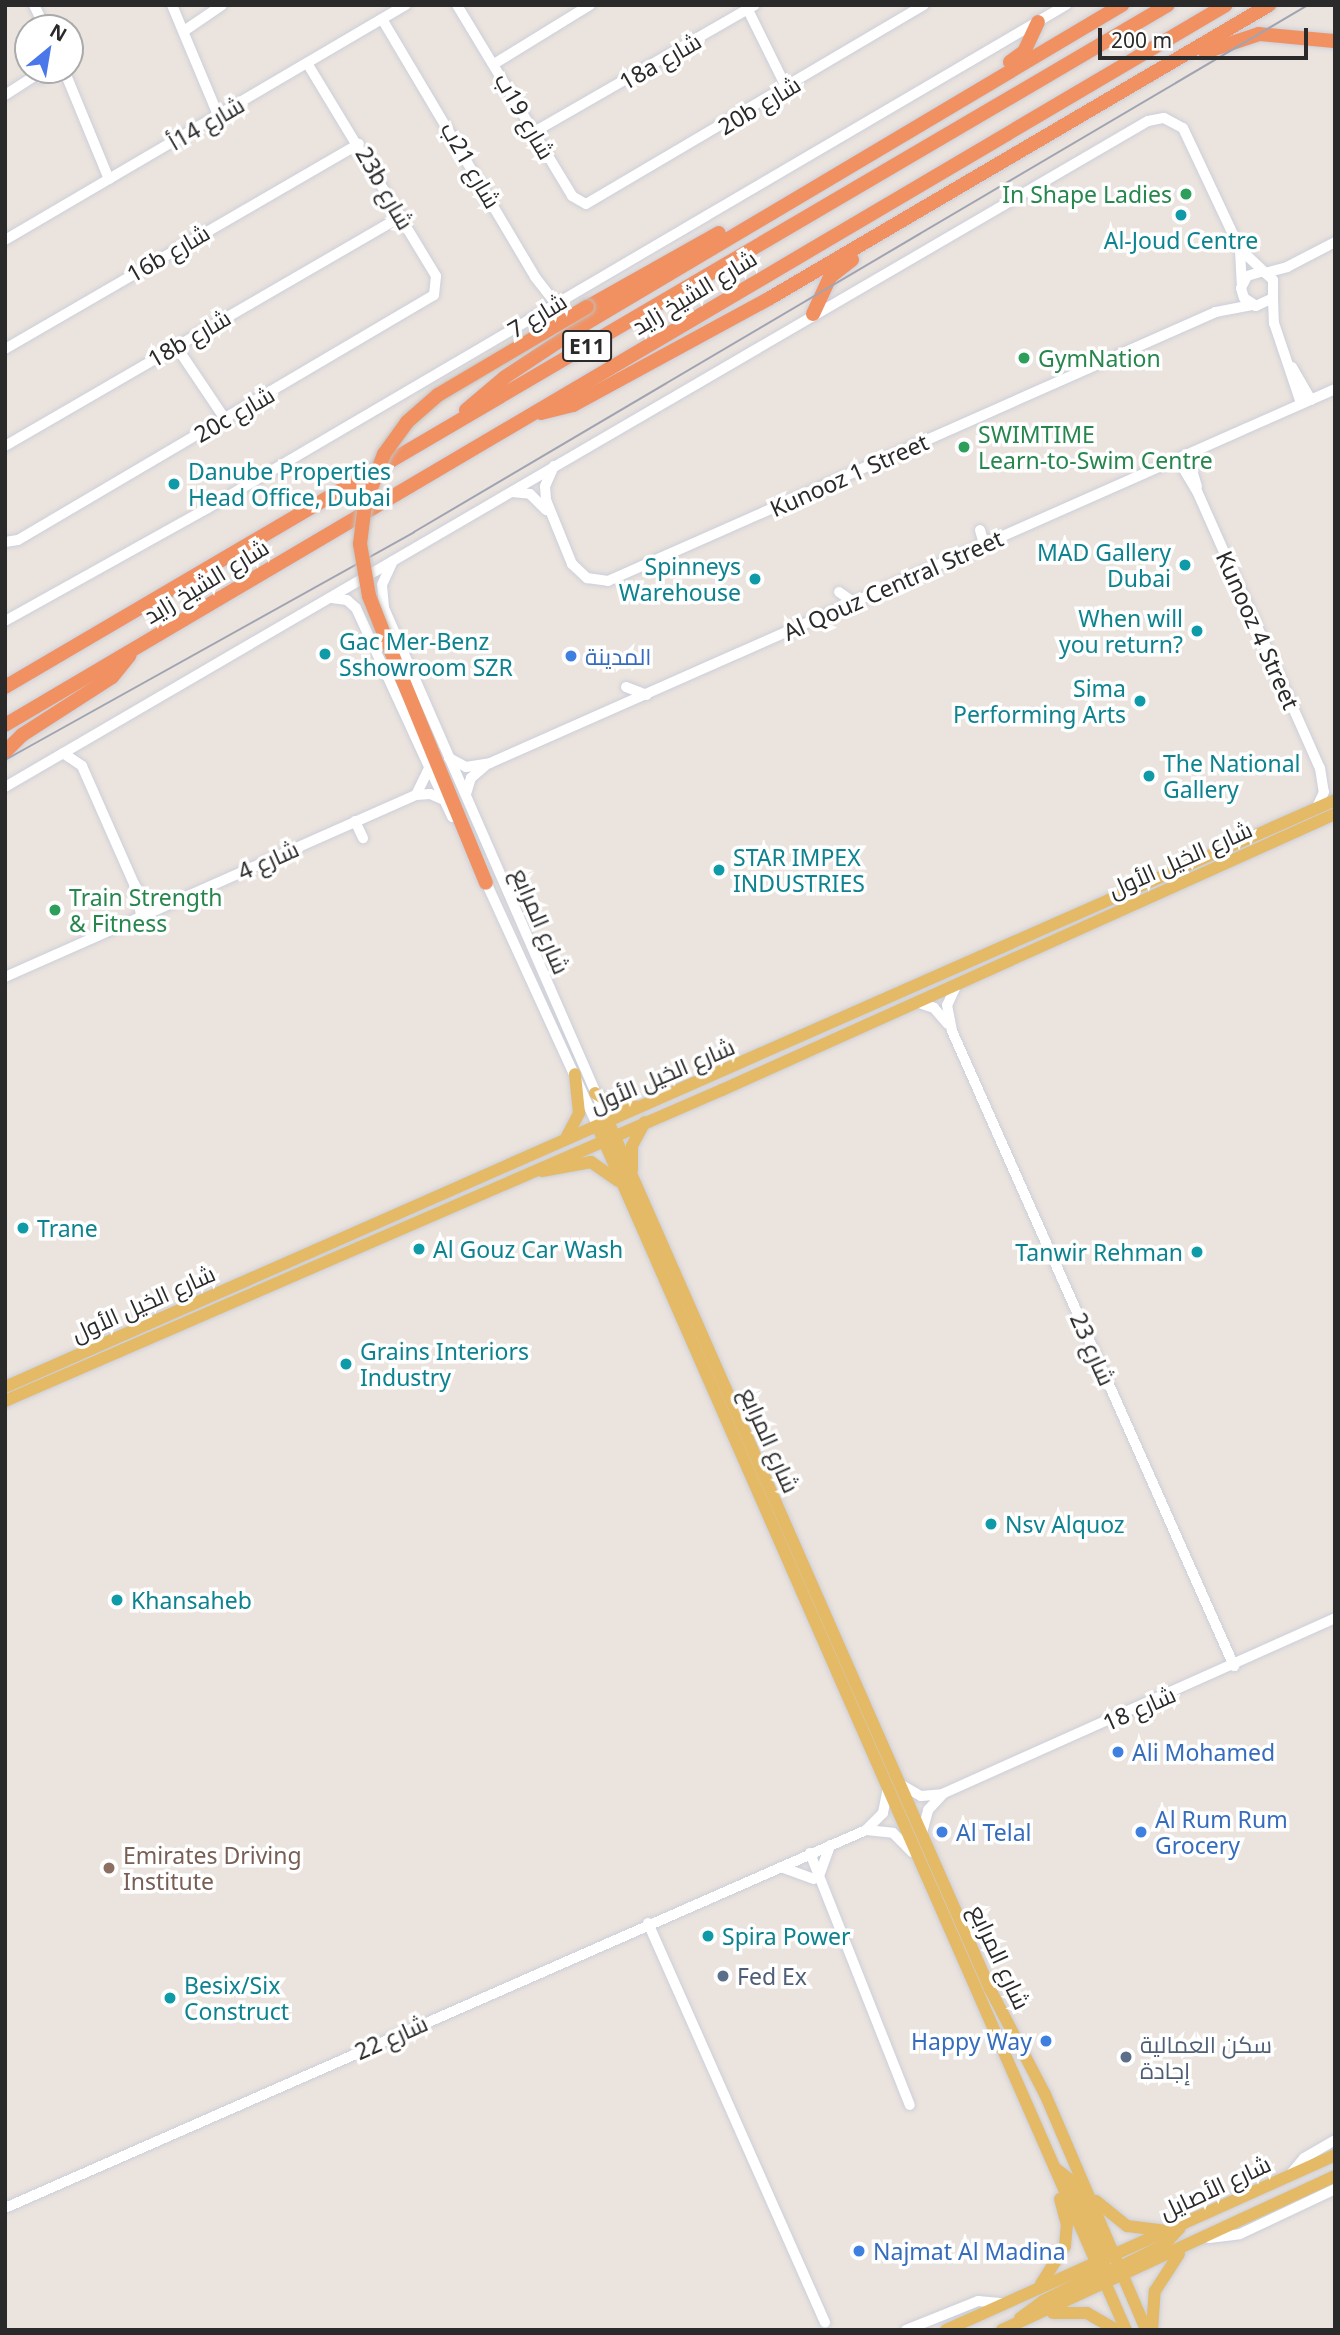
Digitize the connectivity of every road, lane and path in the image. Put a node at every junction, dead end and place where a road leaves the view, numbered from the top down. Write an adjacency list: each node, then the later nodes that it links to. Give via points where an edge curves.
1 (172, 5): 15 (street)
2 (406, 5): 13 (street, شارع 14أ)
3 (590, 5): 18 (street)
4 (924, 5): 21 (street, 20b شارع)
5 (1066, 5): 14 (street, شارع 7)
6 (1122, 5): 24 (highway)
7 (1168, 5): 54 (highway, شارع الشيخ زايد / E11)
8 (1226, 5): 52 (highway, شارع الشيخ زايد / E11)
9 (1269, 5): 22 (highway)
10 (219, 7): 15 (street)
11 (460, 9): 18 (street, شارع 19ب)
12 (748, 9): 21 (street); 26 (street, 18a شارع)
13 (384, 18): 17 (street, شارع 14أ); 38 (street, شارع 21ب)
14 (1038, 22): 24 (highway, via 1024,52); 42 (street, شارع 7)
15 (182, 28): 25 (street)
16 (1335, 41): 22 (highway, via 1286,33 1247,36)
17 (310, 62): 25 (street, شارع 14أ); 27 (street, 23b شارع)
18 (493, 62): 26 (street, شارع 19ب)
19 (70, 84): 28 (street)
20 (23, 85): 23 (street)
21 (791, 87): 29 (street, 20b شارع)
22 (1128, 90): 30 (highway)
23 (5, 95)
24 (971, 95): 32 (highway)
25 (221, 114): 28 (street, شارع 14أ)
26 (535, 134): 29 (street, شارع 19ب, via 575,200)
27 (358, 142): 31 (street, 23b شارع); 49 (street, 16b شارع)
28 (112, 178): 33 (street, شارع 14أ)
29 (594, 203)
30 (922, 209): 46 (highway, via 835,272); 52 (highway, via 573,405)
31 (400, 214): 39 (street, 23b شارع); 48 (street, 18b شارع)
32 (766, 214): 54 (highway, via 538,354 494,385); 93 (highway, bridge, via 700,243 438,395 407,422 384,454 368,491 360,544 369,596)
33 (5, 240)
34 (1335, 242): 36 (street)
35 (1240, 249): 37 (street); 40 (street); 46 (street, via 1185,131 1173,121 1148,121)
36 (1294, 264): 37 (street); 41 (street)
37 (1262, 272): 40 (street, via 1251,273); 41 (street, via 1273,280)
38 (536, 277): 42 (street, شارع 21ب); 44 (street, شارع 21ب)
39 (437, 279): 53 (street, 20c شارع, via 431,298)
40 (1241, 285): 43 (street, via 1244,299); 45 (street, Kunooz 1 Street)
41 (1275, 294): 43 (street); 47 (street)
42 (556, 304): 44 (street, شارع 7)
43 (1254, 306): 45 (street, Kunooz 1 Street); 47 (street)
44 (546, 309): 69 (street, شارع 7)
45 (1216, 312): 59 (street, Kunooz 1 Street, via 608,581 592,580 575,569)
46 (813, 314): 57 (street)
47 (1276, 328): 51 (street)
48 (178, 344): 53 (street); 55 (street, 18b شارع)
49 (5, 349)
50 (1335, 389): 51 (street, Al Qouz Central Street)
51 (1306, 401): 56 (street, Al Qouz Central Street)
52 (536, 412): 70 (highway, شارع الشيخ زايد / E11)
53 (222, 420): 61 (street, 20c شارع, via 18,540)
54 (453, 424): 71 (highway, شارع الشيخ زايد / E11)
55 (5, 446)
56 (1182, 456): 62 (street, Al Qouz Central Street); 82 (street, Kunooz 4 Street)
57 (554, 466): 58 (street); 59 (street, Kunooz 1 Street, via 545,486)
58 (506, 494): 59 (street, Kunooz 1 Street, via 530,494); 63 (street)
59 (551, 516)
60 (979, 530): 62 (street)
61 (5, 542)
62 (984, 544): 66 (street, Al Qouz Central Street)
63 (393, 561): 65 (street); 67 (street, شارع المرابع, via 382,585)
64 (839, 592): 66 (street)
65 (328, 598): 68 (street, via 347,600); 75 (street)
66 (855, 603): 73 (street, Al Qouz Central Street)
67 (384, 608): 68 (street, via 370,600); 78 (street, شارع المرابع)
68 (358, 612): 81 (street, شارع المرابع)
69 (5, 621)
70 (134, 650): 74 (highway, شارع الشيخ زايد / E11); 76 (highway, via 112,677 22,735)
71 (6, 686)
72 (626, 687): 73 (street)
73 (647, 695): 79 (street, Al Qouz Central Street)
74 (5, 725)
75 (86, 740): 77 (street); 80 (street)
76 (5, 752)
77 (63, 753): 80 (street); 84 (street)
78 (449, 758): 79 (street, Al Qouz Central Street, via 466,767); 88 (street, شارع المرابع)
79 (490, 763): 88 (street, Al Qouz Central Street, via 468,783)
80 (82, 766): 94 (street)
81 (429, 768): 85 (street); 86 (street, شارع المرابع)
82 (1320, 768): 83 (street, Kunooz 4 Street); 89 (street, Kunooz 4 Street, via 1324,792)
83 (1335, 785)
84 (5, 787)
85 (416, 795): 86 (street); 91 (street, شارع 4)
86 (444, 800): 93 (street, شارع المرابع)
87 (1335, 800): 89 (main road, شارع الخيل الأول)
88 (467, 801): 100 (street, شارع المرابع)
89 (1315, 809): 101 (main road, شارع الخيل الأول)
90 (1335, 814): 96 (main road, شارع الخيل الأول)
91 (355, 821): 92 (street); 94 (street, شارع 4)
92 (363, 838)
93 (486, 883): 99 (street, شارع المرابع)
94 (146, 914): 95 (street, شارع 4)
95 (5, 976)
96 (959, 980): 97 (main road, شارع الخيل الأول); 98 (street, شارع 23, via 947,1005)
97 (912, 1002): 98 (street, شارع 23, via 938,1010); 102 (main road, شارع الخيل الأول)
98 (953, 1031): 112 (street, شارع 23)
99 (575, 1074): 103 (street, شارع المرابع); 105 (main road, via 579,1113)
100 (595, 1093): 101 (main road, via 612,1104); 103 (street, شارع المرابع)
101 (643, 1107): 103 (main road, شارع الخيل الأول)
102 (645, 1122): 104 (main road, شارع الخيل الأول); 107 (main road, via 632,1146)
103 (603, 1123): 104 (main road, شارع المرابع); 105 (main road, شارع الخيل الأول)
104 (609, 1137): 106 (main road, شارع الخيل الأول); 107 (main road, شارع المرابع); 108 (main road, شارع المرابع)
105 (565, 1139): 109 (main road, شارع الخيل الأول)
106 (531, 1171): 108 (main road, via 591,1162 608,1171); 110 (main road, شارع الخيل الأول)
107 (632, 1177): 113 (main road, شارع المرابع)
108 (626, 1190): 113 (main road, شارع المرابع)
109 (5, 1387)
110 (5, 1401)
111 (1335, 1618): 112 (street, شارع 18)
112 (1234, 1666): 114 (street, شارع 18)
113 (893, 1785): 114 (street, via 921,1796); 115 (street, via 885,1809); 116 (main road, شارع المرابع); 120 (main road, شارع المرابع)
114 (942, 1794): 116 (street, via 928,1810)
115 (866, 1830): 117 (street, شارع 22); 120 (street, via 897,1835)
116 (922, 1834): 129 (main road, شارع المرابع)
117 (831, 1845): 118 (street, شارع 22); 121 (street)
118 (807, 1855): 119 (street, شارع 22); 121 (street)
119 (777, 1867): 121 (street); 122 (street, شارع 22)
120 (923, 1869): 126 (main road, شارع المرابع)
121 (816, 1878): 123 (street)
122 (648, 1923): 131 (street, شارع 22); 138 (street)
123 (910, 2105)
124 (1335, 2140): 127 (street, via 1304,2158)
125 (1335, 2155): 127 (main road, شارع الأصايل)
126 (1054, 2168): 135 (main road, شارع المرابع); 136 (main road, via 1066,2239 1054,2270)
127 (1289, 2176): 132 (main road, شارع الأصايل)
128 (1335, 2176): 133 (main road, شارع الأصايل)
129 (1086, 2186): 132 (main road, via 1103,2211 1120,2224 1141,2230); 135 (main road, شارع المرابع)
130 (1335, 2189): 133 (street, via 1240,2234)
131 (5, 2208)
132 (1177, 2229): 135 (main road, شارع الأصايل)
133 (1209, 2238): 134 (main road, شارع الأصايل)
134 (1183, 2250): 135 (main road, شارع الأصايل); 146 (main road, via 1154,2291)
135 (1110, 2270): 136 (main road, شارع الأصايل); 139 (main road, شارع الأصايل); 143 (main road, شارع المرابع); 144 (main road); 145 (main road, شارع المرابع)
136 (1033, 2290): 137 (main road, شارع الأصايل)
137 (1003, 2304): 140 (street, via 978,2301); 141 (main road, شارع الأصايل)
138 (825, 2323)
139 (1007, 2328): 142 (main road, via 1071,2311 1095,2315)
140 (906, 2330)
141 (946, 2330)
142 (1117, 2330)
143 (1126, 2330)
144 (1137, 2330)
145 (1146, 2330)
146 (1152, 2330)

